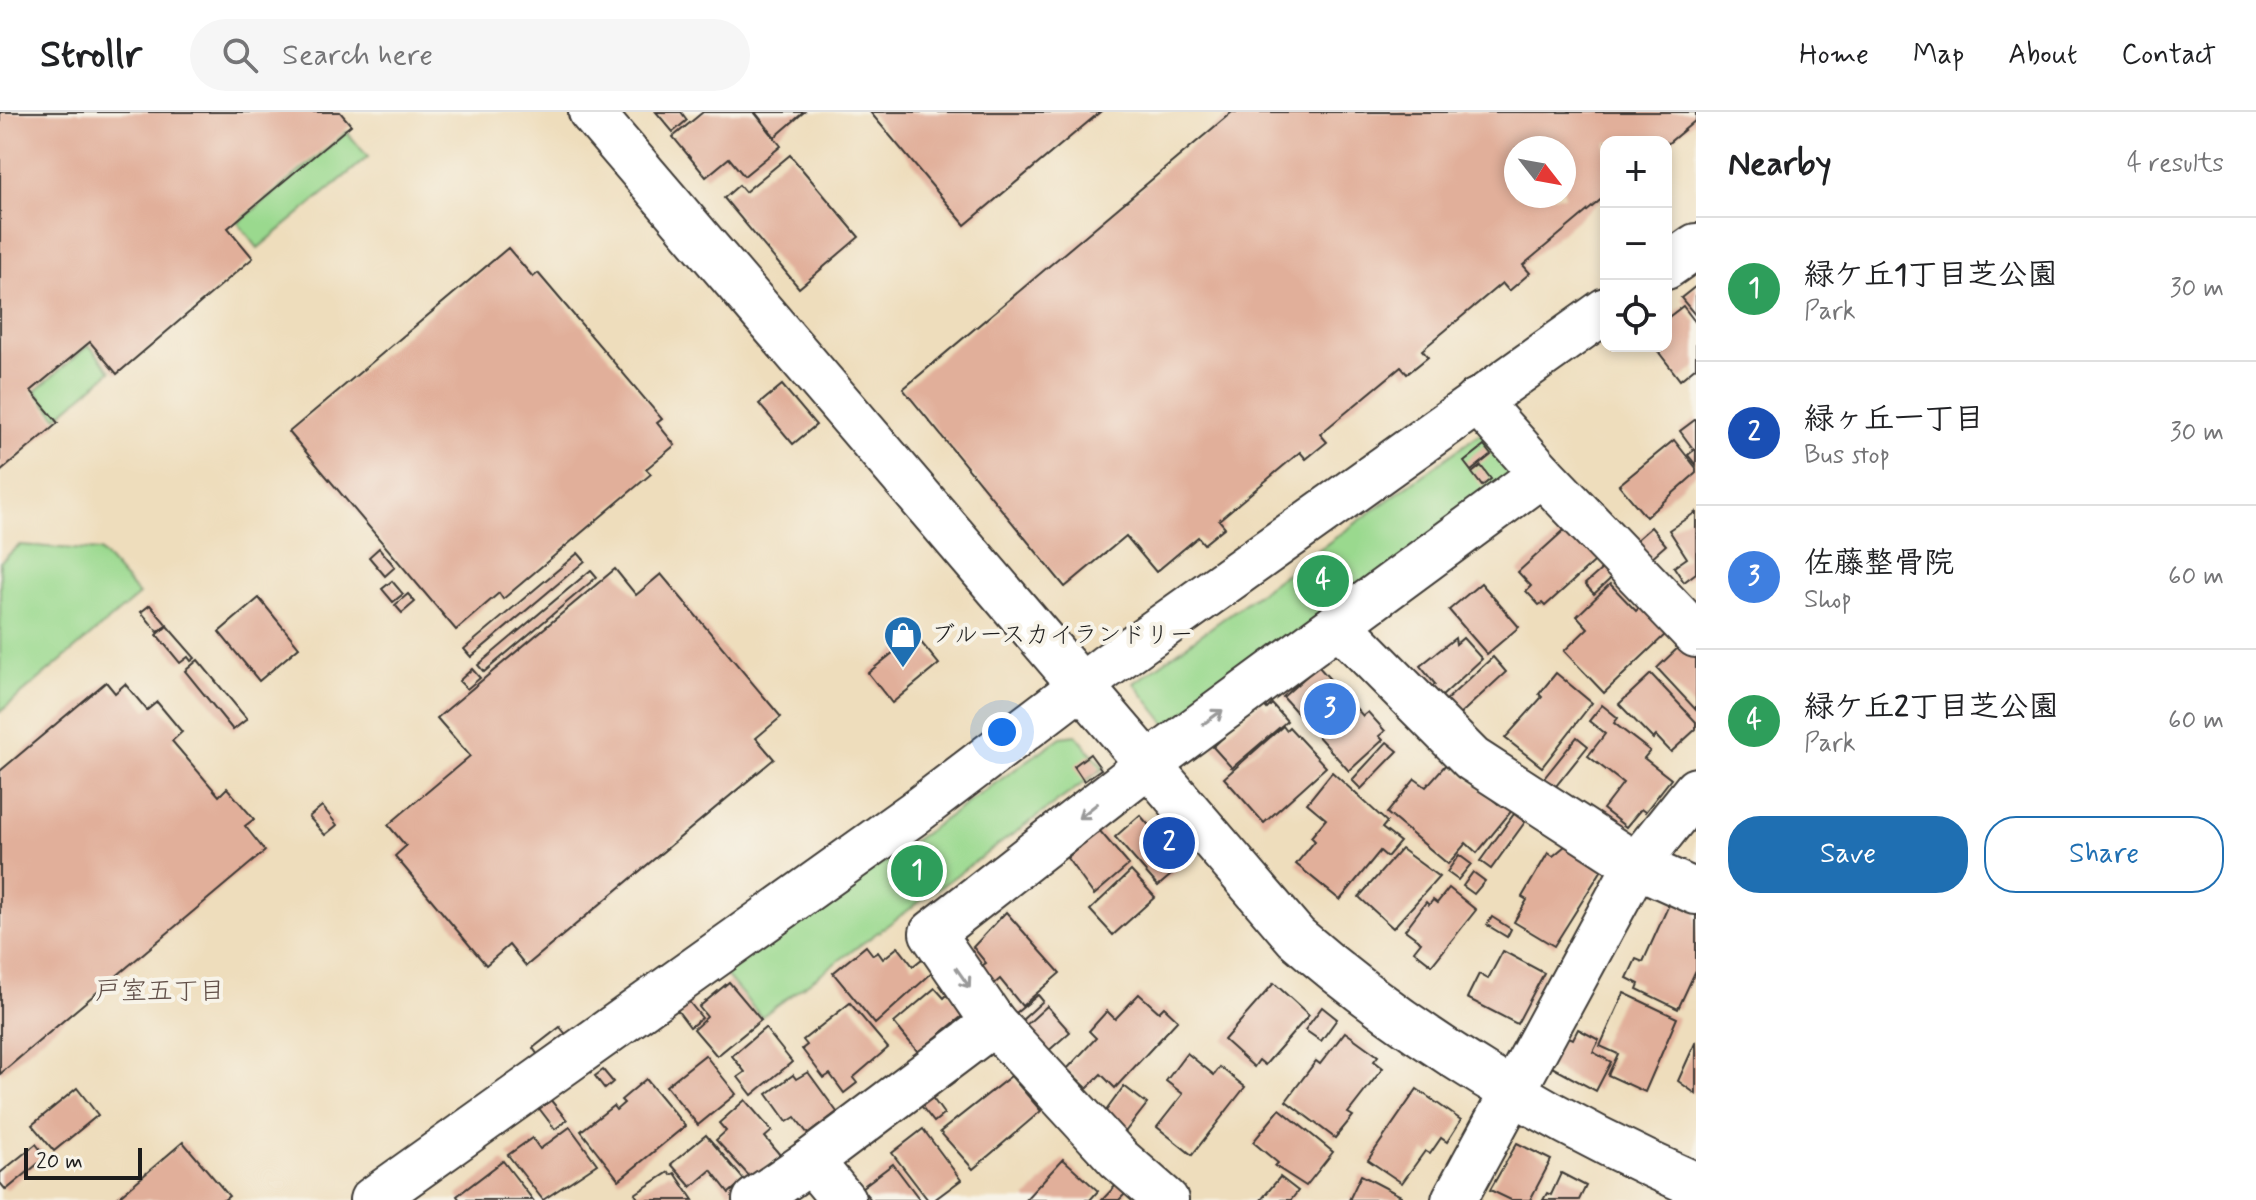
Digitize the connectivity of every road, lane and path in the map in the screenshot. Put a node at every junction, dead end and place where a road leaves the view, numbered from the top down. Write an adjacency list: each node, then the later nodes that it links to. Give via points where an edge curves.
1 (591, 112): 9 (street)
2 (1696, 246): 3 (street)
3 (1672, 263)
4 (1600, 314): 5 (street)
5 (1477, 401): 6 (street); 9 (street)
6 (1542, 474): 7 (street); 8 (street)
7 (1689, 614)
8 (1338, 624): 10 (street, one-way to 8); 12 (street, via 1472,759)
9 (1081, 686): 10 (street); 18 (street, via 913,814)
10 (1150, 763): 14 (street, one-way to 14, via 932,933); 15 (street, via 1296,937 1346,981)
11 (1696, 790): 12 (street)
12 (1636, 865): 13 (street); 15 (street)
13 (1696, 892)
14 (994, 1023): 16 (street); 21 (street, via 1119,1159)
15 (1513, 1090): 17 (street); 22 (street)
16 (811, 1161): 19 (street); 20 (street)
17 (1696, 1185)
18 (372, 1200)
19 (755, 1200)
20 (843, 1200)
21 (1166, 1200)
22 (1454, 1200)

